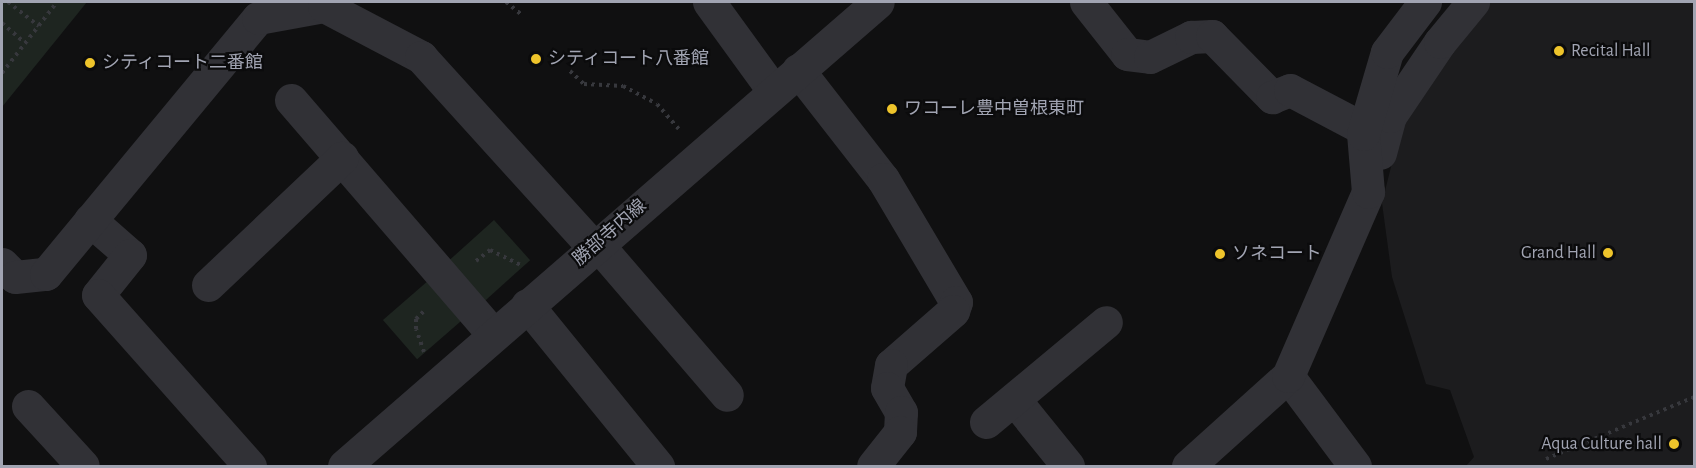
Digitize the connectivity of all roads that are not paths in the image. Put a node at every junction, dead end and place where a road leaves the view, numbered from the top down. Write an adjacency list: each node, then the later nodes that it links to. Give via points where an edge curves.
1 (709, 2): 8 (street)
2 (878, 2): 7 (street, 勝部寺内線)
3 (1086, 2): 10 (street, via 1127,54 1150,57 1191,37 1212,36 1272,97 1290,90)
4 (1425, 2): 10 (street, via 1387,52)
5 (1473, 2): 12 (street, via 1440,42 1390,116)
6 (321, 4): 13 (street, via 258,18); 14 (street, via 421,57)
7 (798, 70): 8 (street, 勝部寺内線); 29 (street, via 883,179 957,302 953,312 891,365 887,388 901,412 900,432)
8 (773, 90): 14 (street, 勝部寺内線)
9 (291, 100): 11 (street)
10 (1364, 129): 12 (street)
11 (342, 158): 16 (street); 19 (street)
12 (1368, 192): 20 (street)
13 (90, 220): 15 (street, via 46,274 15,277); 26 (street, via 130,255 98,295)
14 (595, 246): 17 (street, 勝部寺内線); 21 (street)
15 (2, 264)
16 (208, 285)
17 (527, 305): 19 (street, 勝部寺内線); 28 (street)
18 (1106, 322): 22 (street)
19 (493, 334): 27 (street, 勝部寺内線)
20 (1288, 376): 31 (street); 32 (street)
21 (727, 395)
22 (1014, 399): 24 (street); 30 (street)
23 (28, 406): 25 (street)
24 (986, 422)
25 (83, 466)
26 (250, 466)
27 (344, 466)
28 (658, 466)
29 (873, 466)
30 (1068, 466)
31 (1188, 466)
32 (1355, 466)

